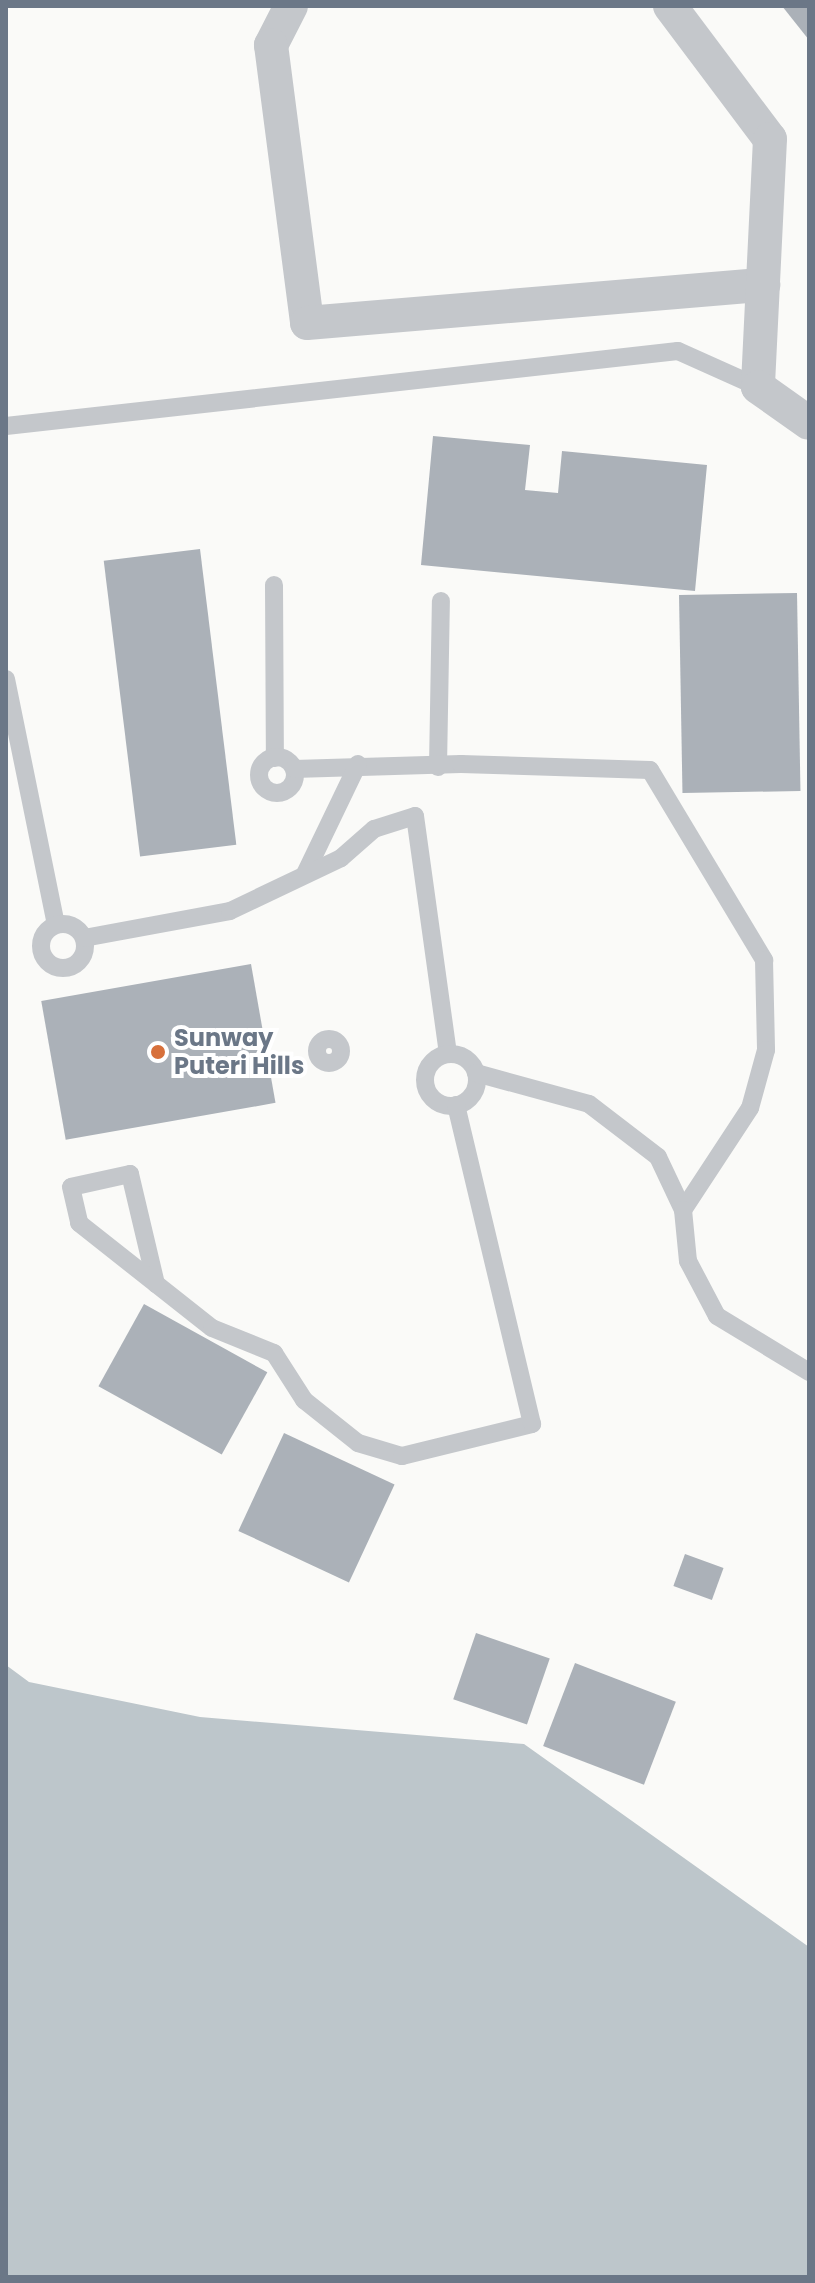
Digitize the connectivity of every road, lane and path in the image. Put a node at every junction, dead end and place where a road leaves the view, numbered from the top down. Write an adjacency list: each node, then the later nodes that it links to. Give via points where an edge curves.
1 (291, 6): 3 (street, via 271,45 307,323)
2 (670, 6): 3 (street, via 770,139)
3 (763, 285): 4 (street)
4 (758, 387): 5 (street); 6 (lane, via 678,351)
5 (809, 423)
6 (6, 426)
7 (274, 585): 10 (lane)
8 (441, 601): 12 (lane)
9 (6, 679): 15 (lane)
10 (275, 758): 13 (lane); 13 (lane, via 259,773 270,792 291,786)
11 (358, 764): 12 (lane); 13 (lane); 14 (lane)
12 (438, 767): 20 (lane, via 650,770 764,960 766,1050 750,1108)
13 (294, 769)
14 (305, 874): 16 (lane, via 230,911); 17 (lane, via 341,858 374,829 415,816)
15 (56, 924): 16 (lane, via 76,927); 16 (lane, via 41,940 43,956 53,966 76,964 85,952)
16 (84, 938)
17 (448, 1054): 18 (lane, via 465,1059); 19 (lane, via 432,1062 425,1085 433,1099)
18 (476, 1073): 19 (lane, via 475,1090); 20 (lane, via 589,1104 658,1157)
19 (456, 1105): 21 (lane, via 532,1424 402,1456 358,1443 304,1400 274,1353 212,1328)
20 (683, 1210): 22 (lane, via 688,1261 717,1316)
21 (156, 1284): 21 (lane, via 79,1223 71,1187 130,1174)
22 (809, 1372)

